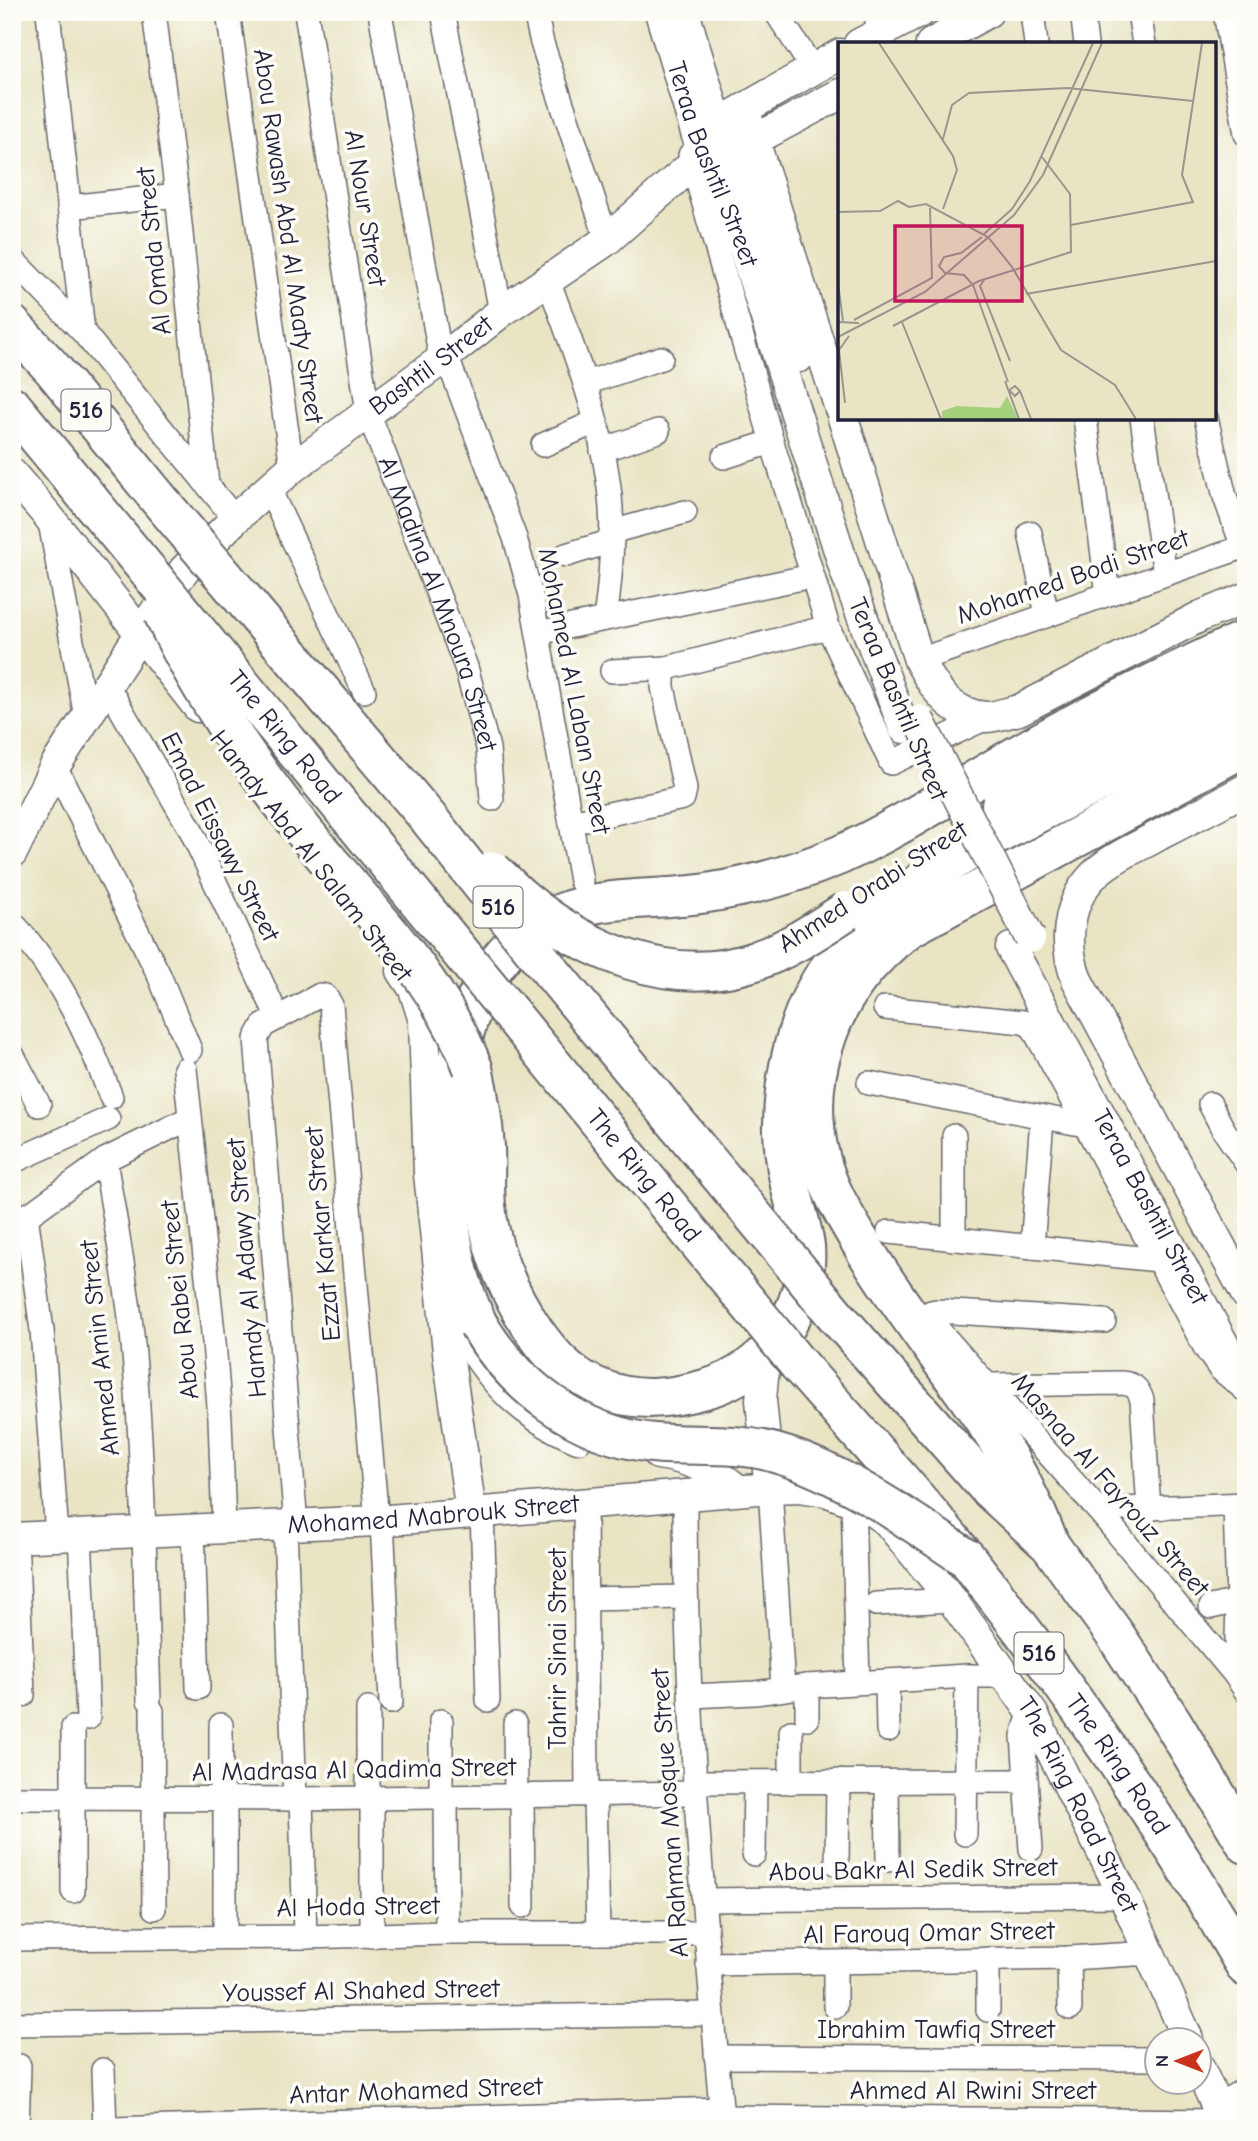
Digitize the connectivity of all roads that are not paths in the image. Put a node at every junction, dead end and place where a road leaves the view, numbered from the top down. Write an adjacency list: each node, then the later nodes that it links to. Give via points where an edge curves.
1 (48, 12): 29 (street)
2 (154, 12): 28 (street, Al Omda Street)
3 (228, 12): 52 (street, Abou Rawash Abd Al Maaty Street)
4 (306, 12): 41 (street, Al Nour Street)
5 (380, 12): 36 (street, Mohamed Al Laban Street)
6 (443, 12): 33 (street)
7 (535, 12): 30 (street)
8 (776, 12): 22 (street)
9 (919, 12): 16 (street)
10 (1032, 12): 18 (street)
11 (1082, 12): 19 (street)
12 (1139, 12): 20 (street)
13 (1225, 12): 25 (street)
14 (679, 13): 27 (street, Teraa Bashtil Street)
15 (978, 26): 17 (street)
16 (872, 30)
17 (936, 42)
18 (1036, 42)
19 (1086, 42)
20 (1144, 42)
21 (838, 55): 22 (street, Bashtil Street)
22 (812, 68): 24 (street, Bashtil Street)
23 (838, 95): 26 (street, Bashtil Street)
24 (744, 109): 26 (street); 27 (street, Bashtil Street)
25 (1246, 134)
26 (756, 140): 27 (street, Bashtil Street); 39 (street)
27 (703, 153): 30 (street, Bashtil Street); 48 (street, Teraa Bashtil Street); 92 (street, Teraa Bashtil Street, via 744,248 846,573 912,724)
28 (177, 195): 29 (street); 54 (street, Al Omda Street)
29 (69, 207): 35 (street)
30 (607, 240): 32 (street, Bashtil Street)
31 (12, 259): 35 (street)
32 (548, 280): 33 (street, Bashtil Street); 38 (street)
33 (501, 312): 36 (street, Bashtil Street)
34 (12, 325): 87 (highway, 516, bridge)
35 (83, 332): 54 (street)
36 (444, 358): 41 (street, Bashtil Street); 71 (street, Mohamed Al Laban Street, via 515,538)
37 (661, 358): 38 (street)
38 (586, 383): 46 (street)
39 (838, 400)
40 (12, 406): 63 (highway, The Ring Road / 516)
41 (368, 412): 52 (street, Bashtil Street); 86 (street, Al Madina Al Mnoura Street, via 466,667 488,748)
42 (844, 420): 74 (street)
43 (1085, 420): 66 (street)
44 (1142, 420): 64 (street)
45 (1206, 420): 61 (street, via 1225,497)
46 (595, 422): 49 (street); 50 (street)
47 (658, 431): 50 (street)
48 (772, 442): 51 (street); 65 (street, Teraa Bashtil Street)
49 (543, 445)
50 (602, 450): 60 (street)
51 (724, 457)
52 (292, 468): 55 (street, Bashtil Street)
53 (12, 474): 57 (street, Hamdy Abd Al Salam Street)
54 (207, 484): 58 (street)
55 (269, 489): 58 (street, Bashtil Street); 79 (street)
56 (685, 512): 60 (street)
57 (48, 516): 72 (street, Hamdy Abd Al Salam Street); 81 (street)
58 (235, 519): 63 (street, Bashtil Street)
59 (1030, 533): 68 (street)
60 (611, 537): 62 (street); 69 (street)
61 (1244, 546): 64 (street, Mohamed Bodi Street)
62 (566, 555)
63 (166, 570): 72 (street); 116 (highway, The Ring Road / 516, bridge); 116 (highway, Ahmed Orabi Street, bridge, via 161,609 178,646 234,736 447,1012 473,1068 483,1124 486,1206 496,1256 524,1316 548,1350 576,1376 611,1393 661,1399 713,1387)
64 (1166, 574): 66 (street, Mohamed Bodi Street)
65 (812, 576): 69 (street); 70 (street, Teraa Bashtil Street)
66 (1108, 594): 68 (street, Mohamed Bodi Street)
67 (1246, 598): 82 (street, via 1201,616 1018,710)
68 (1047, 615): 74 (street, Mohamed Bodi Street)
69 (605, 619): 71 (street)
70 (828, 626): 75 (street); 82 (street, Teraa Bashtil Street, via 891,763)
71 (537, 633): 88 (street, Mohamed Al Laban Street)
72 (140, 634): 78 (street); 106 (street, Hamdy Abd Al Salam Street, via 414,989 425,1021 429,1174)
73 (1246, 639): 106 (highway, via 1034,745 885,833 837,856 735,888 597,903 536,926 489,972 474,1001 456,1071)
74 (919, 660): 82 (street, via 940,696 964,712)
75 (667, 668): 76 (street); 88 (street, via 663,687 685,789 683,798)
76 (612, 671)
77 (1246, 674): 87 (highway, Ahmed Orabi Street, bridge, via 989,811 909,861 846,911 778,951 725,968 669,970 615,955 568,931 525,901)
78 (107, 685): 81 (street); 94 (street, Emad Eissawy Street, via 180,809)
79 (364, 691)
80 (1246, 709): 116 (highway, Ahmed Orabi Street, via 1003,831 921,883 882,914 826,972 797,1039 784,1103 785,1156 804,1243 802,1284)
81 (86, 717): 84 (street)
82 (988, 717)
83 (1246, 746): 135 (highway, via 909,928 883,948 842,1000 819,1061 815,1128 832,1192 891,1291 1001,1446)
84 (55, 766): 89 (street); 99 (street, Abou Rabei Street, via 159,975 188,1060)
85 (1246, 789): 112 (street, via 1096,873 1072,913 1068,947 1077,980)
86 (492, 799)
87 (429, 819): 135 (highway, 516, bridge, via 838,1318 988,1488)
88 (572, 822): 90 (street, Mohamed Al Laban Street)
89 (13, 852)
90 (581, 881)
91 (12, 922): 104 (street, via 62,989 90,1041 109,1108)
92 (1021, 943): 115 (street, Teraa Bashtil Street); 118 (street, Teraa Bashtil Street)
93 (885, 1008): 101 (street, Teraa Bashtil Street, via 1023,1021 1032,1026)
94 (278, 1017): 128 (street, Ezzat Karkar Street, via 320,995 331,1005); 129 (street, Hamdy Al Adawy Street, via 260,1030 256,1039)
95 (12, 1054): 98 (street)
96 (869, 1083): 100 (street)
97 (1210, 1104): 105 (street)
98 (39, 1105)
99 (190, 1118): 103 (street); 130 (street, Abou Rabei Street, via 214,1342)
100 (1042, 1119): 101 (street); 110 (street)
101 (1085, 1125): 111 (street, Teraa Bashtil Street)
102 (954, 1136): 109 (street)
103 (105, 1160): 107 (street); 132 (street, Ahmed Amin Street, via 133,1343)
104 (12, 1162)
105 (1246, 1163)
106 (442, 1219): 113 (street, Hamdy Abd Al Salam Street); 136 (highway, bridge, via 478,1324 514,1374 551,1404 634,1440 720,1443 794,1459 883,1504)
107 (19, 1221): 133 (street, via 42,1331)
108 (888, 1232): 109 (street)
109 (954, 1239): 110 (street)
110 (1032, 1247): 111 (street)
111 (1158, 1260): 118 (street, Teraa Bashtil Street, via 1212,1359 1228,1378)
112 (1246, 1294)
113 (443, 1299): 120 (street, via 488,1371 537,1418 580,1439 697,1464); 127 (street, Hamdy Abd Al Salam Street)
114 (1104, 1321): 117 (street, Masnaa Al Fayrouz Street, via 931,1312 933,1324)
115 (1246, 1343)
116 (782, 1359): 119 (street, via 761,1400); 136 (highway, The Ring Road / 516)
117 (987, 1385): 125 (street, Masnaa Al Fayrouz Street); 126 (street, via 1131,1384 1139,1390)
118 (1246, 1388)
119 (770, 1488): 120 (street, Mohamed Mabrouk Street); 122 (street, Mohamed Mabrouk Street, via 826,1491); 150 (street)
120 (738, 1490): 121 (street, Mohamed Mabrouk Street)
121 (685, 1494): 123 (street, Mohamed Mabrouk Street); 137 (street, Al Rahman Mosque Street)
122 (853, 1500): 139 (street, The Ring Road Street, via 888,1522); 147 (street)
123 (585, 1502): 127 (street, Mohamed Mabrouk Street); 138 (street, Tahrir Sinai Street)
124 (1240, 1504): 126 (street); 140 (street)
125 (1098, 1510): 126 (street); 146 (street, Masnaa Al Fayrouz Street)
126 (1149, 1510)
127 (477, 1511): 128 (street, Mohamed Mabrouk Street); 153 (street)
128 (380, 1521): 129 (street, Mohamed Mabrouk Street); 154 (street)
129 (291, 1525): 130 (street, Mohamed Mabrouk Street); 174 (street, Hamdy Al Adawy Street)
130 (224, 1527): 131 (street, Mohamed Mabrouk Street)
131 (193, 1529): 132 (street, Mohamed Mabrouk Street); 149 (street)
132 (143, 1531): 133 (street, Mohamed Mabrouk Street); 175 (street, Ahmed Amin Street)
133 (68, 1534): 134 (street, Mohamed Mabrouk Street); 173 (street, via 80,1723)
134 (14, 1538): 151 (street)
135 (1050, 1545): 178 (highway, 516, via 1116,1636)
136 (966, 1558): 200 (highway, The Ring Road / 516, via 1133,1786)
137 (685, 1597): 138 (street); 152 (street, Al Rahman Mosque Street)
138 (586, 1599): 168 (street, Tahrir Sinai Street)
139 (953, 1600): 141 (street); 144 (street, The Ring Road Street)
140 (1242, 1600): 142 (street); 146 (street)
141 (876, 1604)
142 (1211, 1607)
143 (967, 1676): 144 (street); 145 (street); 162 (street)
144 (1005, 1676): 156 (street, The Ring Road Street)
145 (887, 1681): 147 (street); 160 (street)
146 (1243, 1681)
147 (858, 1682): 148 (street)
148 (807, 1686): 150 (street); 165 (street)
149 (198, 1688)
150 (783, 1688): 152 (street)
151 (23, 1695)
152 (691, 1696): 167 (street, Al Rahman Mosque Street)
153 (488, 1700)
154 (391, 1702)
155 (368, 1709): 172 (street)
156 (1033, 1714): 163 (street, via 1023,1736); 184 (street, The Ring Road Street)
157 (441, 1721): 170 (street)
158 (515, 1724): 169 (street)
159 (221, 1725): 176 (street)
160 (888, 1730)
161 (838, 1781): 165 (street, Al Madrasa Al Qadima Street); 166 (street, Al Madrasa Al Qadima Street); 182 (street)
162 (965, 1781): 163 (street, Al Madrasa Al Qadima Street); 166 (street, Al Madrasa Al Qadima Street); 177 (street)
163 (1026, 1781): 179 (street)
164 (755, 1782): 165 (street, Al Madrasa Al Qadima Street); 167 (street, Al Madrasa Al Qadima Street); 180 (street)
165 (791, 1782)
166 (887, 1782): 181 (street)
167 (695, 1788): 168 (street, Al Madrasa Al Qadima Street); 185 (street, Al Rahman Mosque Street)
168 (591, 1795): 169 (street, Al Madrasa Al Qadima Street); 189 (street, Tahrir Sinai Street)
169 (519, 1796): 170 (street, Al Madrasa Al Qadima Street); 186 (street)
170 (444, 1797): 172 (street, Al Madrasa Al Qadima Street); 188 (street)
171 (12, 1798): 173 (street, Al Madrasa Al Qadima Street)
172 (370, 1798): 174 (street, Al Madrasa Al Qadima Street); 191 (street)
173 (73, 1799): 175 (street, Al Madrasa Al Qadima Street); 183 (street)
174 (298, 1799): 176 (street, Al Madrasa Al Qadima Street); 193 (street, Hamdy Al Adawy Street)
175 (153, 1800): 176 (street, Al Madrasa Al Qadima Street); 187 (street, Ahmed Amin Street)
176 (223, 1800): 192 (street)
177 (965, 1834)
178 (1246, 1844)
179 (1031, 1849)
180 (754, 1854)
181 (888, 1860)
182 (837, 1864)
183 (73, 1891)
184 (1124, 1896): 185 (street, Abou Bakr Al Sedik Street); 195 (street, The Ring Road Street)
185 (703, 1900): 190 (street, Al Rahman Mosque Street)
186 (523, 1906)
187 (154, 1908)
188 (447, 1933): 189 (street, Al Hoda Street); 191 (street, Al Hoda Street)
189 (598, 1933): 190 (street, Al Hoda Street)
190 (705, 1933): 199 (street, Al Rahman Mosque Street)
191 (372, 1936): 193 (street, Al Hoda Street)
192 (225, 1937): 193 (street, Al Hoda Street); 194 (street, Al Hoda Street)
193 (306, 1937)
194 (12, 1939)
195 (1151, 1953): 196 (street, Al Farouq Omar Street); 206 (street, The Ring Road Street)
196 (1069, 1958): 197 (street, Al Farouq Omar Street); 202 (street)
197 (988, 1959): 198 (street, Al Farouq Omar Street); 203 (street)
198 (835, 1963): 199 (street, Al Farouq Omar Street); 201 (street)
199 (708, 1964): 204 (street, Al Rahman Mosque Street)
200 (1246, 1967)
201 (835, 2006)
202 (1070, 2008)
203 (988, 2010)
204 (711, 2014): 205 (street, Youssef Al Shahed Street); 207 (street, Al Rahman Mosque Street)
205 (12, 2024)
206 (1182, 2025)
207 (716, 2057): 208 (street, Ibrahim Tawfiq Street); 213 (street, Al Rahman Mosque Street)
208 (1142, 2059)
209 (19, 2066): 215 (street)
210 (103, 2070): 216 (street)
211 (1246, 2093): 214 (street)
212 (1212, 2094): 214 (street)
213 (722, 2118): 214 (street, Ahmed Al Rwini Street); 217 (street, Antar Mohamed Street)
214 (1223, 2119)
215 (17, 2129)
216 (104, 2129)
217 (113, 2129)

